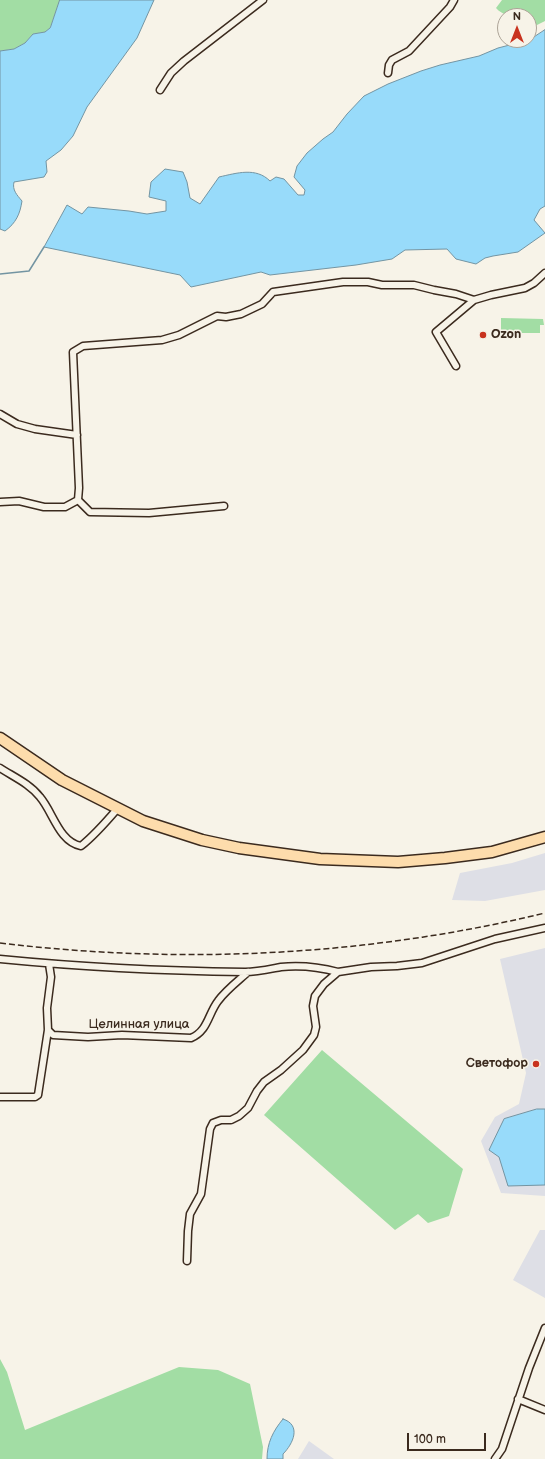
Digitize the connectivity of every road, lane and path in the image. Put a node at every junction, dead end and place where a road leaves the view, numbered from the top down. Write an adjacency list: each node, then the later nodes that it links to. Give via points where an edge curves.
1 (263, 0): 4 (street, via 184,61 171,73)
2 (454, 0): 3 (street, via 409,51 392,60)
3 (388, 73)
4 (160, 90)
5 (545, 273): 6 (street, via 525,288)
6 (474, 300): 7 (street, via 436,332); 9 (street, via 414,285 389,286 368,282 343,282 273,292 262,304 241,314 217,316 179,335 162,340 84,346 73,352)
7 (456, 366)
8 (0, 414): 9 (street, via 17,424 34,429)
9 (77, 436): 10 (street)
10 (78, 500): 11 (street, via 65,507 44,507 19,501); 12 (street, via 90,512 149,513)
11 (0, 502)
12 (224, 506)
13 (0, 738): 15 (main road, via 62,780)
14 (0, 768): 15 (street, via 41,797 64,835 74,844 81,846)
15 (118, 808): 16 (main road, via 143,821 202,840 239,848 320,859 398,862 445,858 492,852)
16 (545, 837)
17 (545, 928): 21 (street, via 495,939 422,963)
18 (0, 959): 19 (street)
19 (48, 964): 20 (street); 22 (street)
20 (248, 972): 21 (street, via 306,966); 22 (street, Целинная улица, via 218,1001 205,1027 191,1038 53,1035)
21 (338, 972): 24 (street, via 315,996 313,1006 316,1027 314,1035 303,1050 264,1082 248,1108 239,1116 213,1123 201,1194 190,1214)
22 (48, 1030): 23 (street, via 38,1095)
23 (0, 1097)
24 (187, 1261)
25 (545, 1328): 26 (street)
26 (518, 1399): 27 (street); 28 (street, via 502,1449)
27 (545, 1410)
28 (495, 1459)

